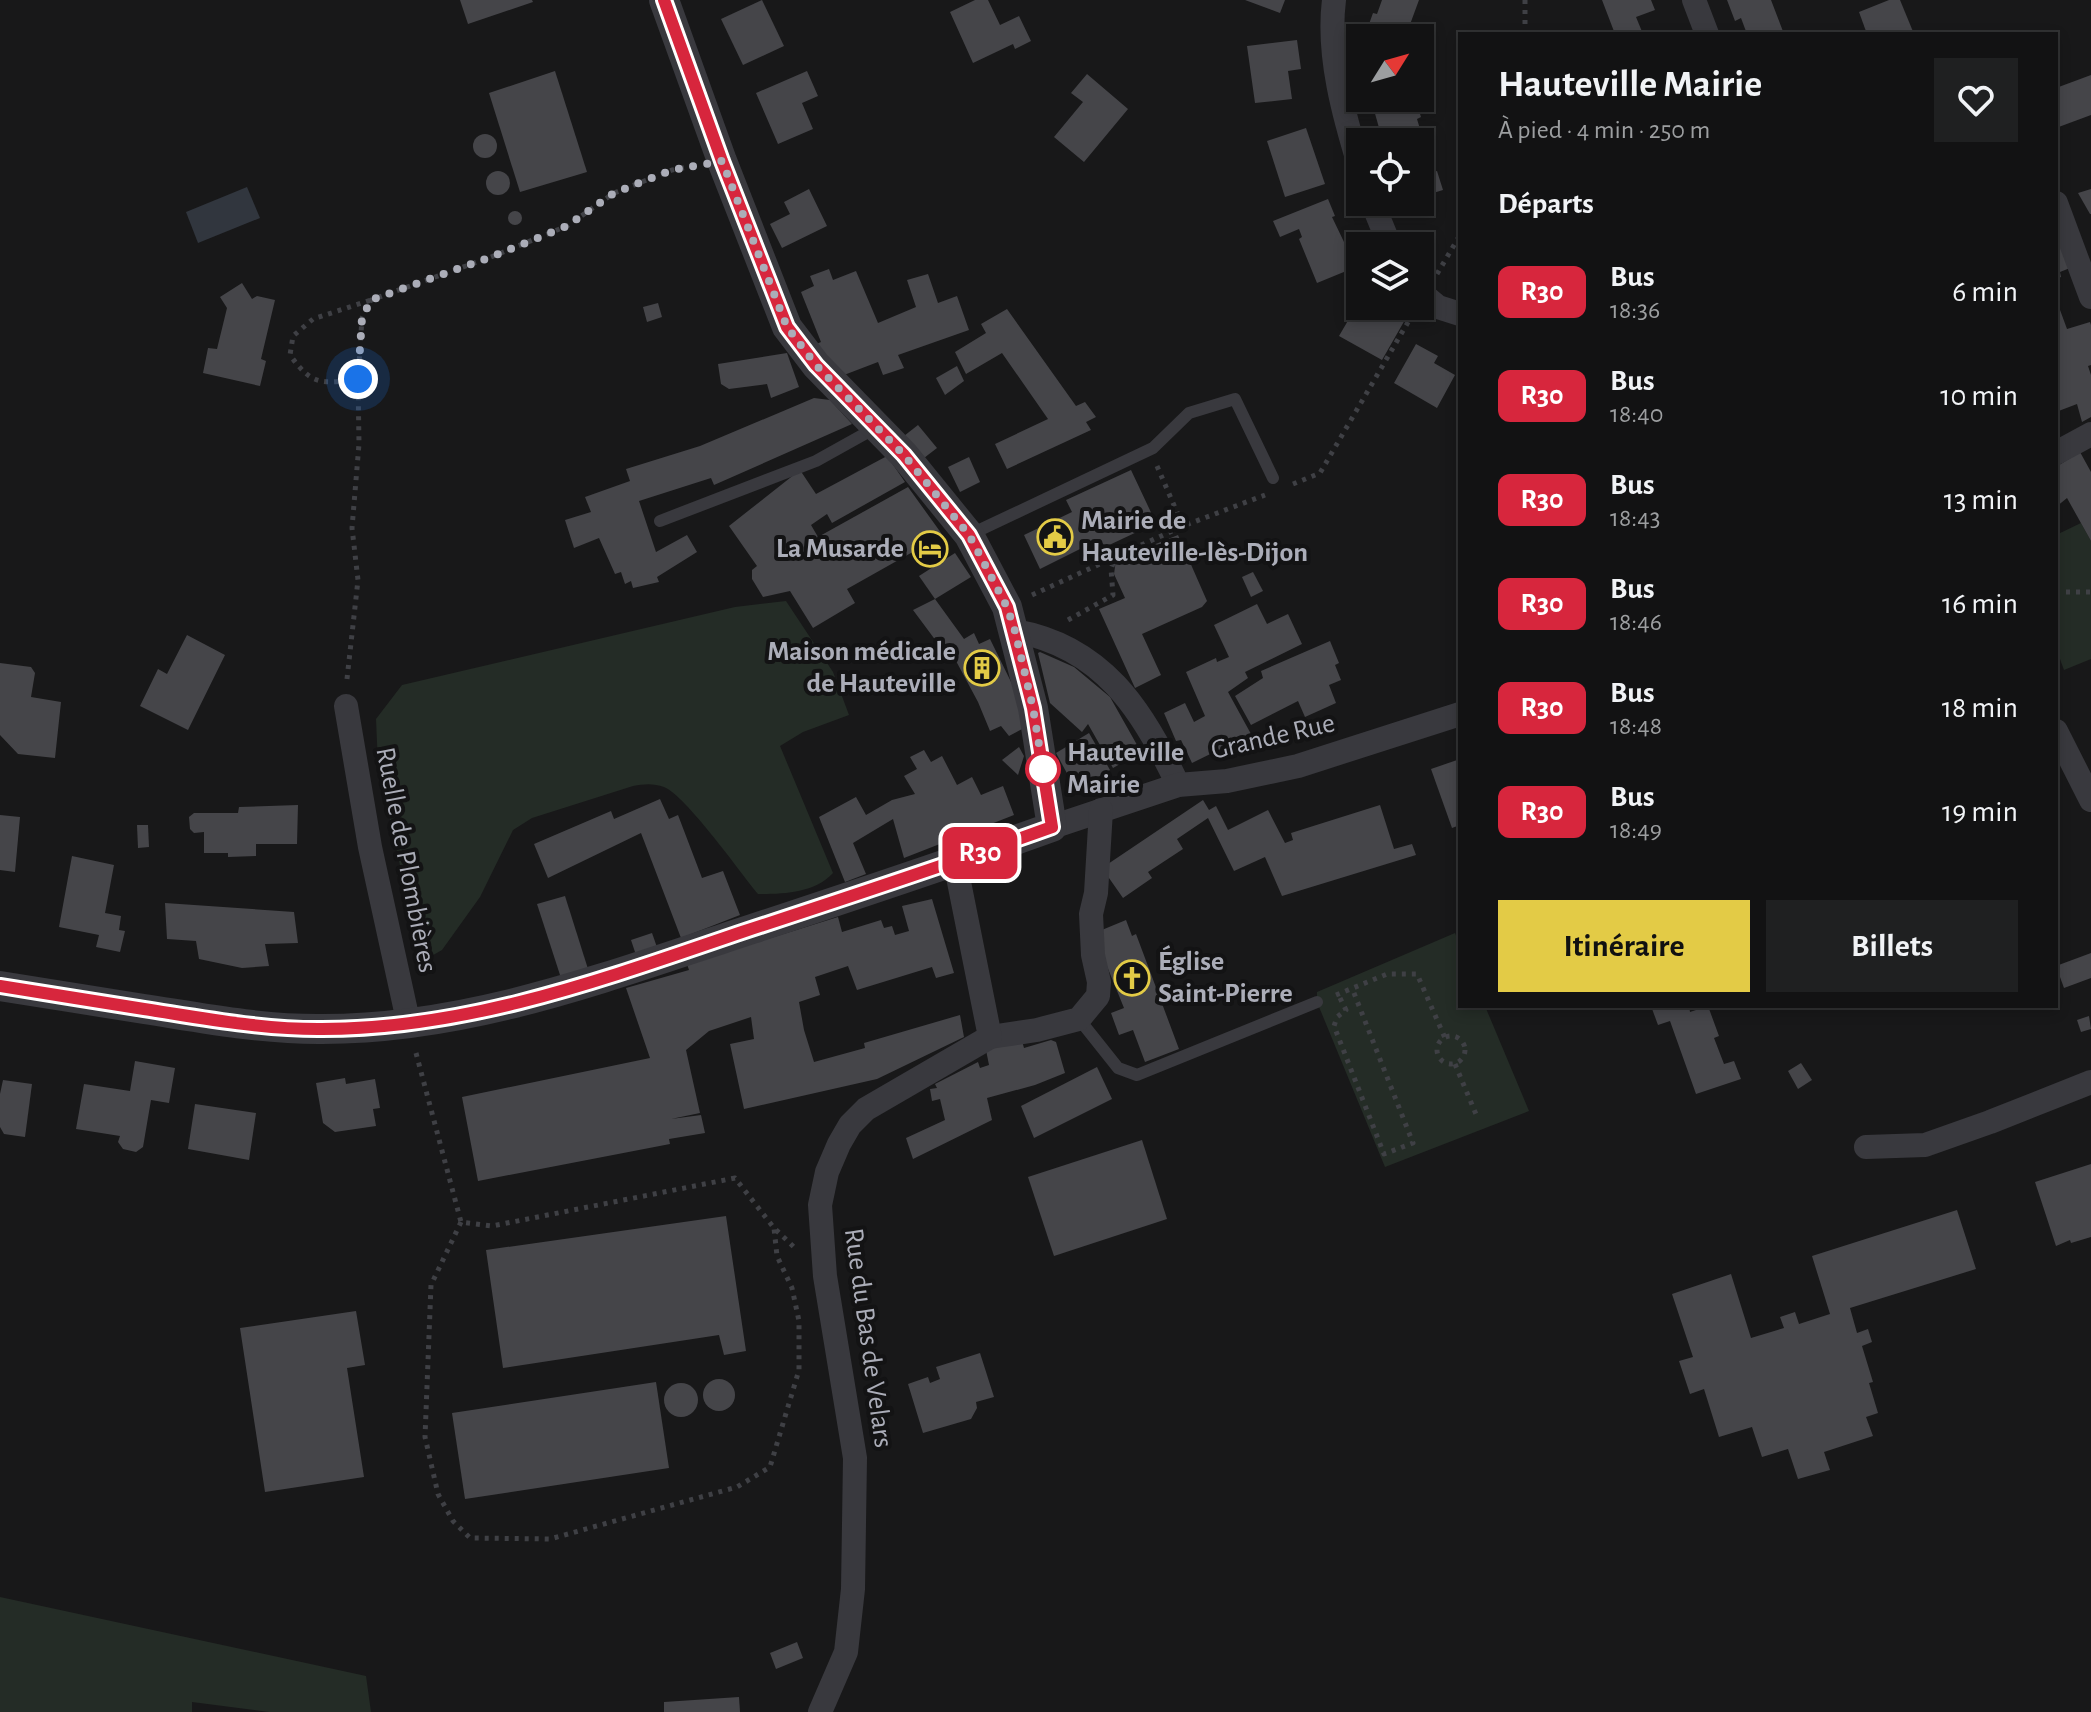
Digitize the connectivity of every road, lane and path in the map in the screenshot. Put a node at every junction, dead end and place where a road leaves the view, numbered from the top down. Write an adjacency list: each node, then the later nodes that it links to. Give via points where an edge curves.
1 (664, 0): 8 (street)
2 (1334, 0): 7 (street, via 1336,62)
3 (1525, 0): 5 (path)
4 (1694, 0): 6 (street)
5 (1525, 32)
6 (1706, 32)
7 (1350, 128)
8 (722, 161): 13 (path, via 672,170 614,193 567,226); 17 (street, via 787,327)
9 (2058, 208): 12 (street)
10 (1458, 238): 11 (path)
11 (1434, 275)
12 (2091, 297)
13 (371, 300): 16 (path, via 362,318); 16 (path, via 313,319 293,336 290,355 302,372 325,384)
14 (1434, 304): 15 (street)
15 (1458, 313)
16 (358, 379): 29 (path, via 352,528 358,580)
17 (877, 427): 22 (lane, via 816,461); 24 (street)
18 (2091, 434): 19 (street)
19 (2058, 452)
20 (1167, 460): 23 (path, via 1157,466)
21 (1273, 478): 24 (lane, via 1235,399 1189,413 1153,448)
22 (660, 521)
23 (1183, 526)
24 (969, 535): 28 (street, via 1007,607)
25 (1116, 557): 28 (path, via 1111,569 1113,595)
26 (2058, 592): 27 (path)
27 (2091, 592)
28 (1029, 634): 32 (street, via 1085,657 1116,684 1146,725); 35 (street, via 1033,708)
29 (346, 706): 42 (street, Ruelle de Plombières)
30 (1458, 715): 32 (street, Grande Rue, via 1298,766)
31 (2058, 735): 33 (street)
32 (1178, 785): 34 (street, Grande Rue)
33 (2091, 800)
34 (1101, 810): 35 (street, Grande Rue); 41 (street, via 1091,914 1098,996)
35 (1052, 827): 36 (street)
36 (955, 862): 42 (street, via 560,991); 43 (street)
37 (0, 986): 42 (street, via 266,1027)
38 (1352, 988): 39 (path); 39 (path, via 1413,1143 1384,1154 1334,1026 1346,1010); 44 (path, via 1387,974 1417,974)
39 (1338, 994): 40 (path)
40 (1317, 1002): 41 (lane, via 1137,1075 1118,1068)
41 (1079, 1019): 43 (street)
42 (409, 1025): 49 (path)
43 (990, 1037): 51 (street, Rue du Bas de Velars, via 866,1109 850,1125 827,1172 820,1205)
44 (1445, 1038): 45 (path, via 1437,1051 1440,1059); 45 (path, via 1453,1036 1464,1045)
45 (1455, 1064): 47 (path)
46 (2091, 1082): 48 (street, via 1925,1145)
47 (1478, 1119)
48 (1866, 1147)
49 (461, 1222): 50 (path, via 492,1226 735,1178); 50 (path, via 431,1285 425,1437 438,1494 470,1538 550,1539 737,1487 770,1467 799,1370 799,1321 777,1256)
50 (774, 1228): 51 (path)
51 (825, 1276): 52 (street, Rue du Bas de Velars, via 855,1458 853,1589 846,1652)
52 (820, 1712)

